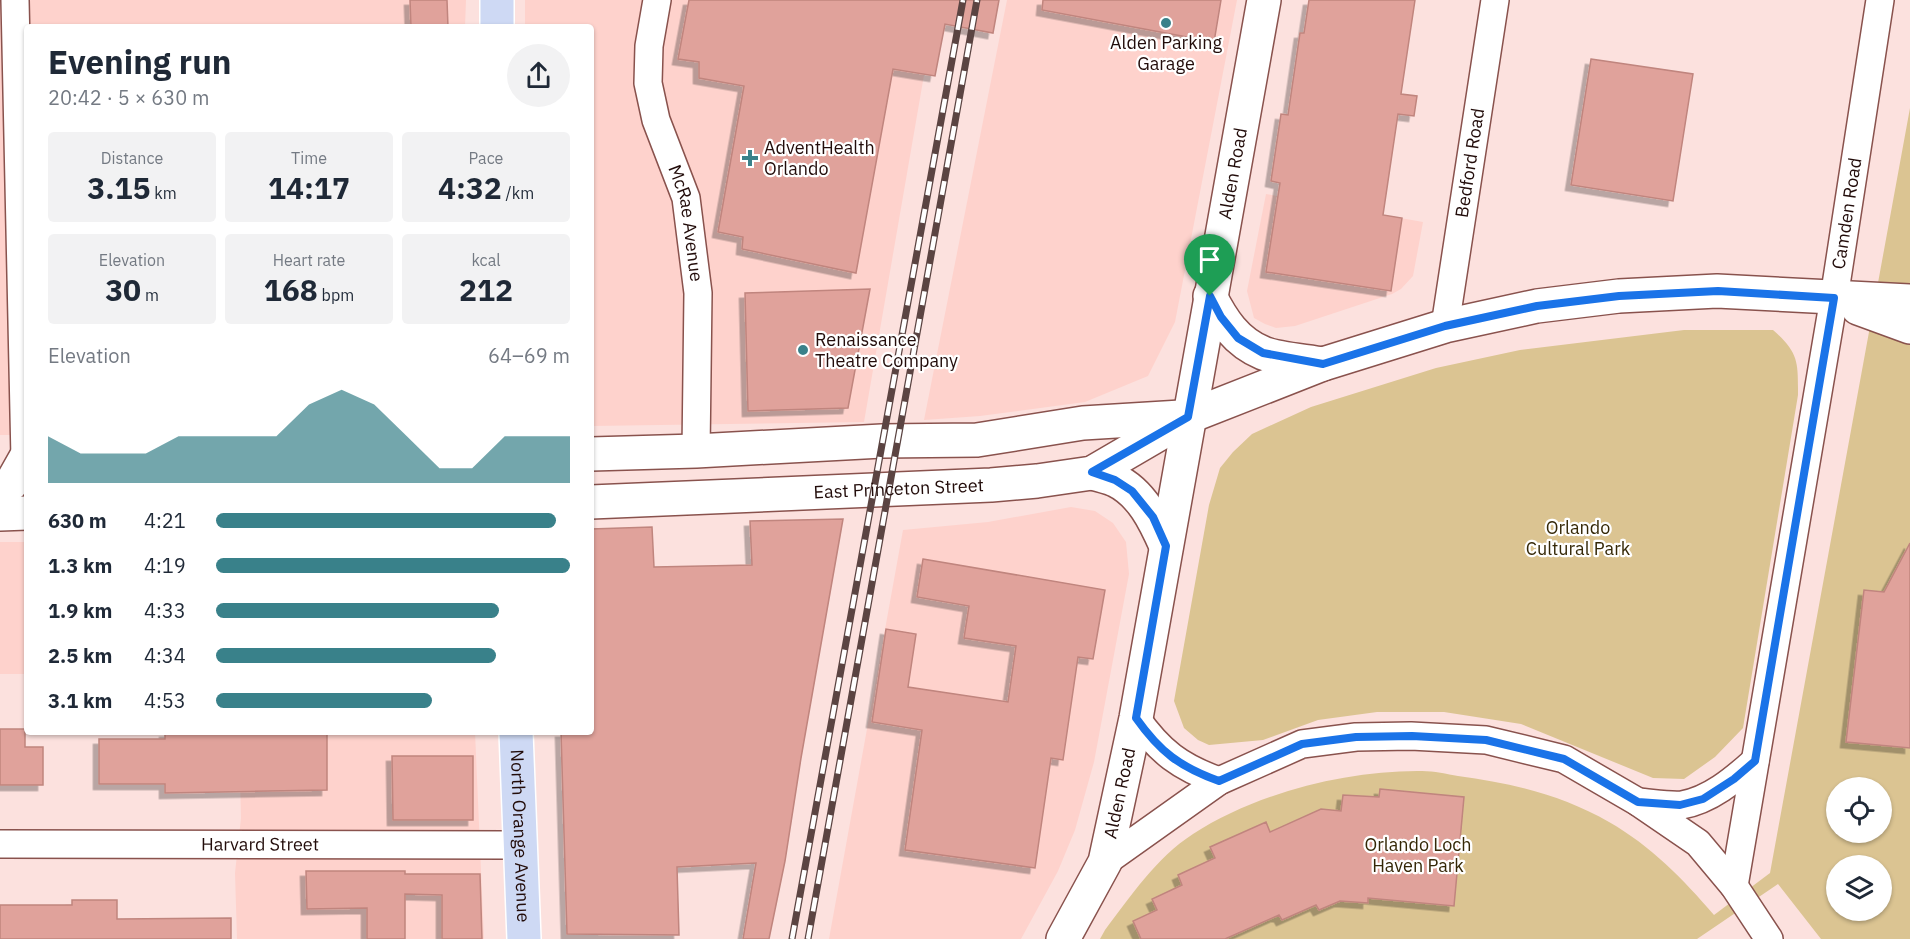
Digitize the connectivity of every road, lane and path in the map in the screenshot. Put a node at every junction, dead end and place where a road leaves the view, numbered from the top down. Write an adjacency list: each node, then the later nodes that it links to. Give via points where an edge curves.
1 (15, 0): 8 (street)
2 (497, 0): 7 (main road)
3 (657, 0): 16 (street, McRae Avenue, via 648,83 656,120 686,198 698,294)
4 (1264, 0): 9 (main road, Alden Road)
5 (1495, 0): 12 (street, Bedford Road)
6 (1880, 0): 10 (street, Camden Road)
7 (497, 24)
8 (15, 121): 18 (street)
9 (1210, 296): 14 (main road, via 1238,338 1263,353); 15 (main road, Alden Road)
10 (1834, 298): 11 (main road, East Princeton Street); 12 (main road, East Princeton Street, via 1718,291 1619,296 1537,306); 13 (main road, East Princeton Street); 27 (street, Camden Road)
11 (1910, 301)
12 (1445, 326): 14 (main road, East Princeton Street)
13 (1910, 327)
14 (1323, 364): 15 (main road, East Princeton Street)
15 (1188, 417): 16 (main road, East Princeton Street, via 1083,423 977,440); 19 (main road, East Princeton Street); 24 (main road, Alden Road)
16 (696, 451): 17 (main road, East Princeton Street)
17 (594, 454)
18 (17, 460): 20 (main road, via 11,484)
19 (1092, 472): 21 (main road, East Princeton Street, via 990,485); 24 (main road, via 1132,491 1153,517)
20 (0, 489)
21 (594, 502)
22 (24, 513): 23 (main road)
23 (0, 514)
24 (1166, 546): 25 (main road, Alden Road)
25 (1136, 718): 28 (street, via 1173,759); 32 (main road, Alden Road)
26 (516, 735): 31 (main road, North Orange Avenue)
27 (1755, 761): 29 (street, via 1703,799 1680,805); 33 (street, Camden Road)
28 (1219, 781): 29 (street, via 1302,744 1356,737 1412,736 1486,740 1564,759); 32 (street)
29 (1638, 802): 33 (street, via 1698,843)
30 (0, 844): 31 (street, Harvard Street)
31 (520, 845): 34 (main road, North Orange Avenue)
32 (1105, 862): 35 (main road, Alden Road)
33 (1734, 886): 36 (street)
34 (524, 939)
35 (1063, 939)
36 (1769, 939)

